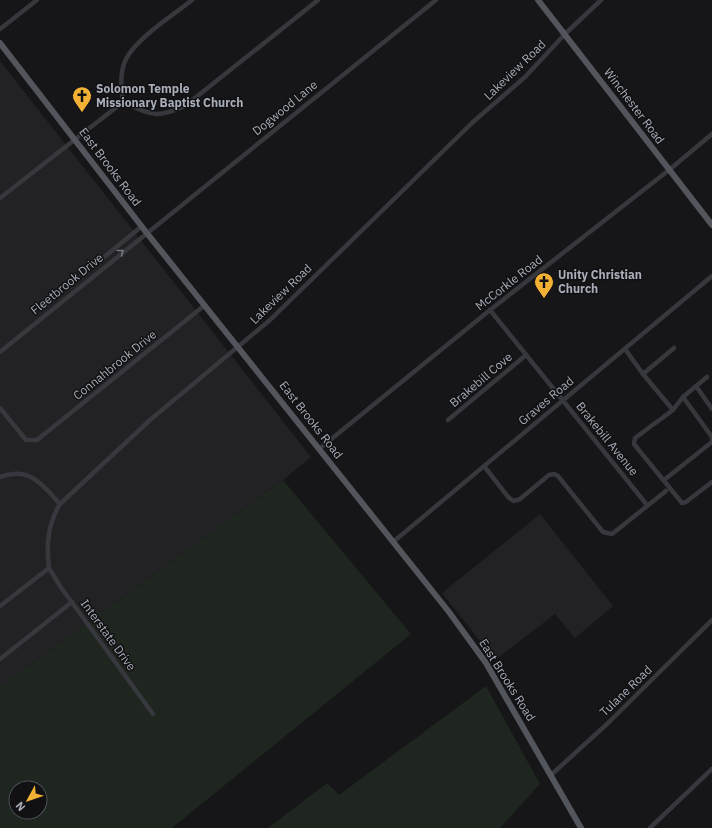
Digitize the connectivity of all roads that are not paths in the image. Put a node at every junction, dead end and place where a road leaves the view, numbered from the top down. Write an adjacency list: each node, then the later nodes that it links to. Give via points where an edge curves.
1 (37, 0): 7 (street)
2 (192, 0): 10 (street, via 140,42 128,55 121,85)
3 (318, 0): 10 (street, via 185,106 167,114 157,115)
4 (436, 0): 17 (street, Dogwood Lane)
5 (538, 0): 8 (main road, Winchester Road)
6 (601, 0): 8 (street, Lakeview Road)
7 (0, 29)
8 (565, 34): 13 (main road, Winchester Road); 24 (street, Lakeview Road, via 525,77 474,122)
9 (1, 46): 12 (main road, East Brooks Road)
10 (123, 102): 12 (street)
11 (712, 134): 13 (street, McCorkle Road)
12 (75, 139): 14 (street); 16 (main road, East Brooks Road)
13 (669, 170): 15 (main road, Winchester Road); 23 (street, McCorkle Road)
14 (0, 198)
15 (712, 225)
16 (142, 226): 17 (main road, East Brooks Road); 18 (street)
17 (146, 232): 19 (street, Fleetbrook Drive); 22 (main road, East Brooks Road)
18 (131, 235): 19 (street); 20 (street)
19 (136, 241): 27 (street, Fleetbrook Drive, one-way to 19)
20 (103, 258)
21 (712, 276): 26 (street, Graves Road)
22 (205, 304): 24 (main road, East Brooks Road); 34 (street, Connahbrook Drive, via 37,440 26,440)
23 (490, 310): 28 (street, Brakebill Avenue); 39 (street, McCorkle Road)
24 (239, 348): 39 (main road, East Brooks Road); 45 (street, Lakeview Road, via 150,420)
25 (674, 348): 29 (street)
26 (625, 349): 29 (street); 33 (street, Graves Road)
27 (0, 352)
28 (526, 355): 33 (street, Brakebill Avenue); 37 (street, Brakebill Cove)
29 (643, 374): 36 (street)
30 (706, 377): 31 (street)
31 (696, 386): 32 (street); 35 (street)
32 (684, 397): 36 (street); 38 (street)
33 (563, 400): 40 (street, Graves Road); 46 (street, Brakebill Avenue)
34 (0, 408)
35 (712, 409)
36 (673, 410): 42 (street, via 635,438 634,444)
37 (448, 420)
38 (712, 437): 42 (street, via 712,442)
39 (319, 449): 47 (main road, East Brooks Road)
40 (484, 466): 46 (street, via 509,498 514,500 520,499 548,475 558,476 607,534 612,534); 47 (street, Graves Road)
41 (0, 477): 45 (street, via 11,473 24,474 41,484)
42 (664, 480): 43 (street, via 682,503)
43 (712, 482)
44 (666, 491): 46 (street)
45 (60, 504): 48 (street, Lakeview Road, via 49,531)
46 (647, 505)
47 (393, 542): 55 (main road, East Brooks Road, via 486,663)
48 (49, 568): 49 (street, Interstate Drive); 50 (street)
49 (72, 602): 52 (street); 53 (street, Interstate Drive)
50 (0, 606)
51 (712, 620): 55 (street, Tulane Road, via 607,724)
52 (0, 659)
53 (153, 714)
54 (712, 769): 57 (street)
55 (551, 775): 56 (main road, East Brooks Road)
56 (581, 828)
57 (650, 828)

